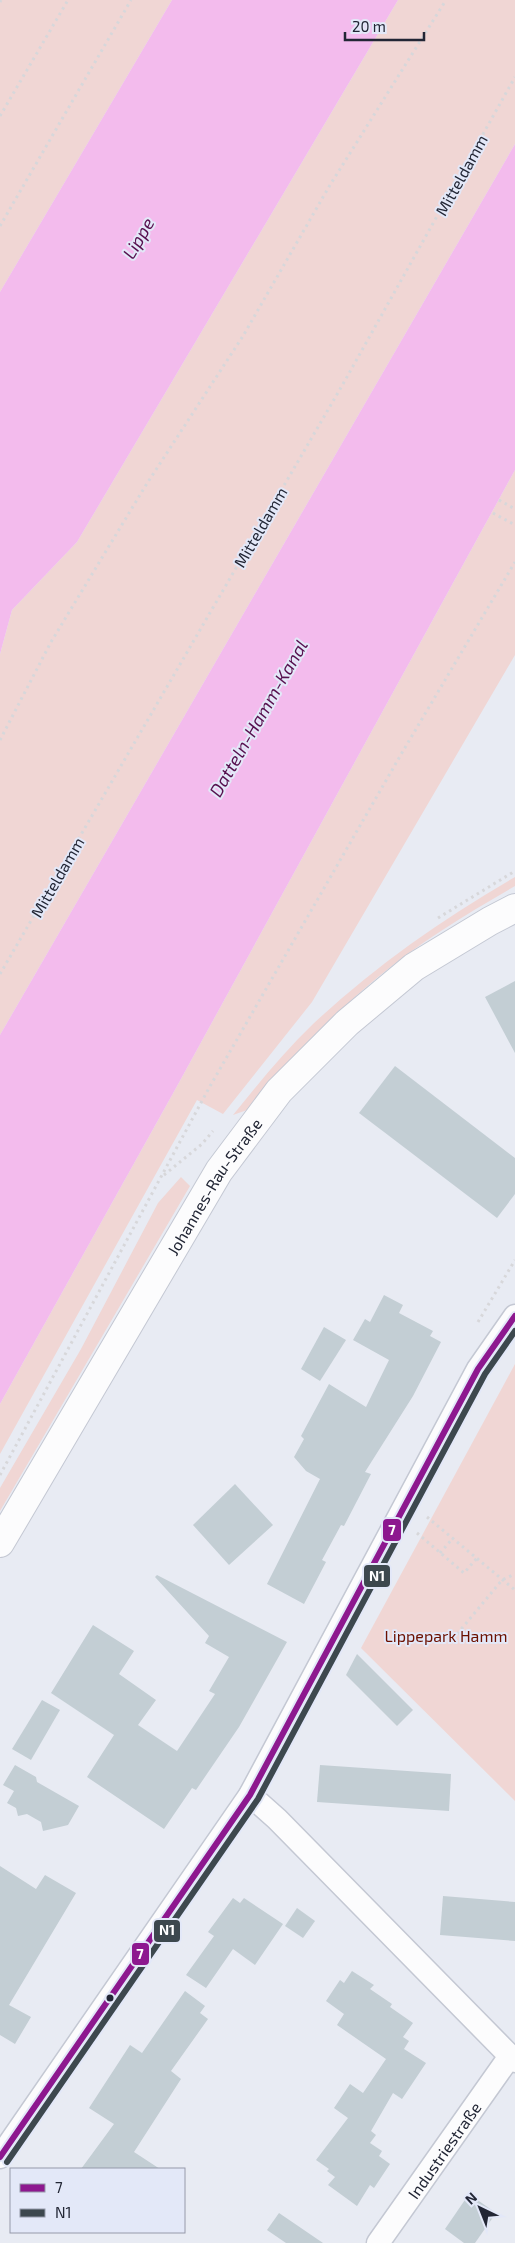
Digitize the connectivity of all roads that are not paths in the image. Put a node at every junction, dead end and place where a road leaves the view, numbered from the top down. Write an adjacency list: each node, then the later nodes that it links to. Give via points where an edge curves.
1 (515, 908): 3 (street, Johannes-Rau-Straße, via 414,967 347,1023 280,1091 219,1171)
2 (515, 1316): 4 (street, via 478,1369)
3 (0, 1543)
4 (250, 1795): 5 (street); 6 (street)
5 (512, 2059): 7 (street, Industriestraße)
6 (0, 2157)
7 (378, 2243)

